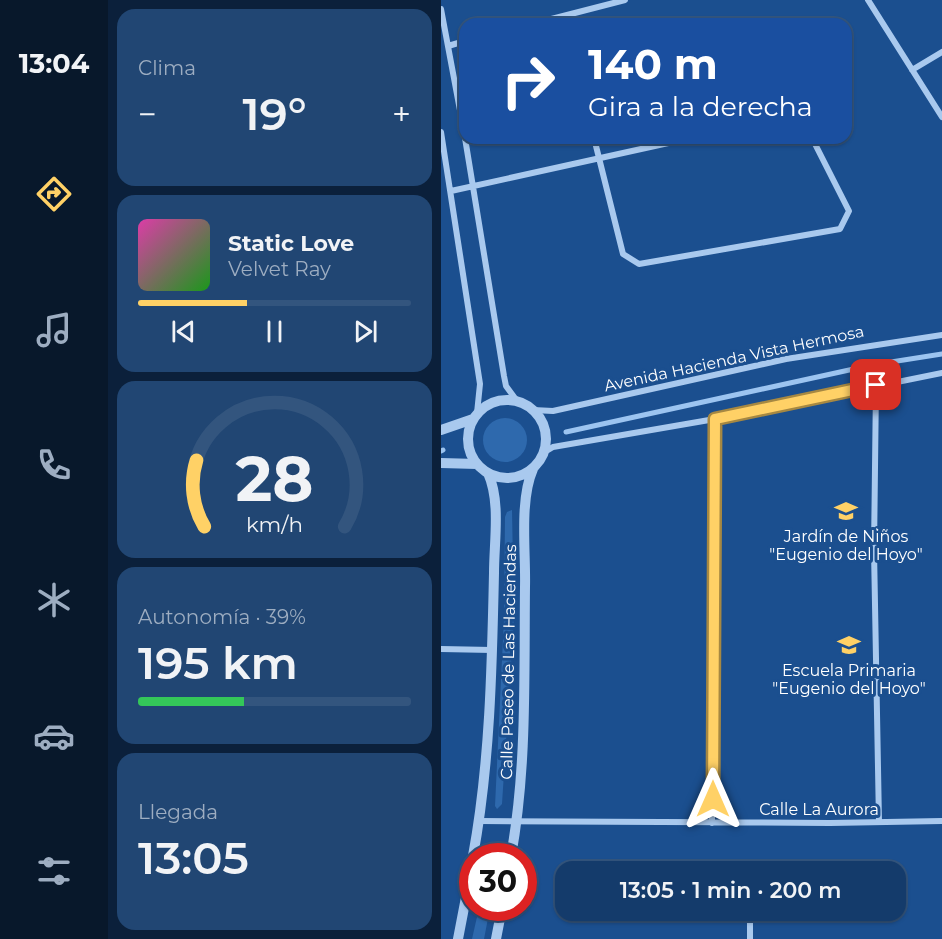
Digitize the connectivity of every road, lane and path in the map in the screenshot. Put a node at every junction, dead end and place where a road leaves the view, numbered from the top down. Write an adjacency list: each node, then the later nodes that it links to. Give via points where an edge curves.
1 (625, 0): 4 (street)
2 (868, 0): 8 (street)
3 (441, 9): 6 (street)
4 (555, 18)
5 (459, 44): 6 (street)
6 (449, 46): 9 (street)
7 (942, 52): 8 (street)
8 (912, 70): 10 (street)
9 (459, 104)
10 (942, 117)
11 (441, 132): 18 (street)
12 (466, 144): 17 (street)
13 (595, 144): 16 (street)
14 (662, 144): 16 (street)
15 (815, 144): 16 (street, via 849,211 840,229 639,264 623,254)
16 (598, 157): 17 (street)
17 (474, 187): 18 (street); 22 (street, via 506,386)
18 (451, 191): 24 (street, via 480,384)
19 (942, 335): 23 (street, Avenida Hacienda Vista Hermosa, via 786,359 553,411)
20 (942, 373): 21 (street)
21 (876, 385): 25 (street); 37 (street, via 874,550)
22 (517, 401): 23 (street); 24 (street, via 499,400)
23 (533, 410): 27 (street, via 546,433)
24 (475, 416): 26 (street); 29 (street, via 468,436)
25 (715, 419): 27 (street, via 552,447); 38 (street)
26 (441, 430)
27 (543, 453): 30 (street)
28 (441, 463): 29 (street)
29 (477, 464): 31 (street)
30 (533, 469): 31 (street, via 508,478); 35 (street, Calle Paseo de Las Haciendas, via 526,506)
31 (488, 473): 33 (street, Calle Paseo de Las Haciendas, via 495,508)
32 (441, 649): 33 (street)
33 (492, 650): 34 (street, Calle Paseo de Las Haciendas)
34 (480, 821): 35 (street, Calle La Aurora); 39 (street, Calle Paseo de Las Haciendas)
35 (518, 821): 38 (street, Calle La Aurora); 40 (street, Calle Paseo de Las Haciendas)
36 (942, 821): 37 (street, Calle La Aurora)
37 (879, 822): 38 (street, Calle La Aurora)
38 (712, 823)
39 (476, 843)
40 (514, 843)
41 (461, 921): 44 (street)
42 (499, 921): 45 (street)
43 (750, 921): 46 (street)
44 (458, 939)
45 (496, 939)
46 (750, 939)

